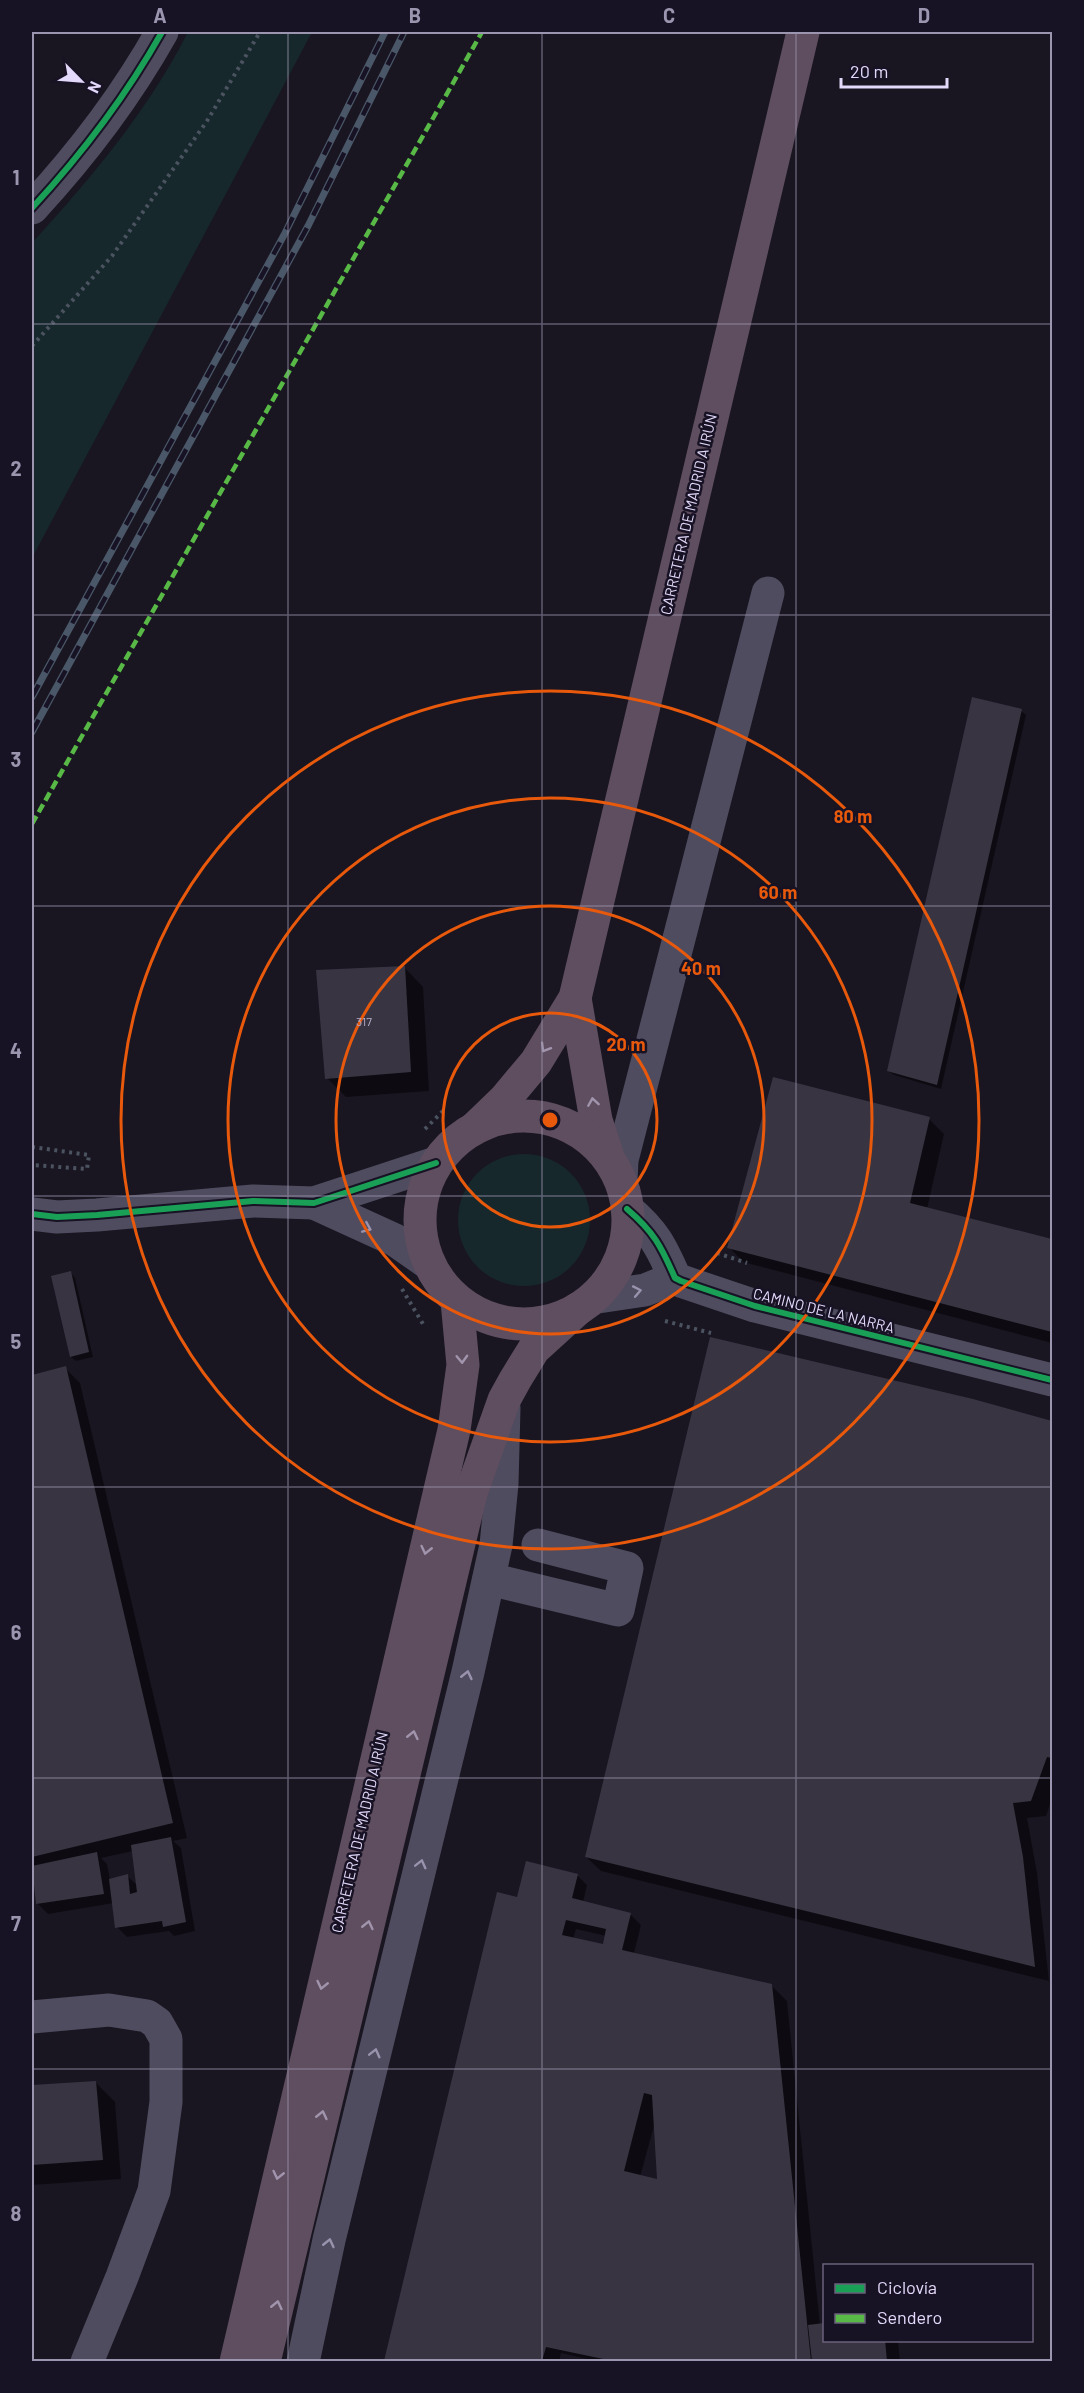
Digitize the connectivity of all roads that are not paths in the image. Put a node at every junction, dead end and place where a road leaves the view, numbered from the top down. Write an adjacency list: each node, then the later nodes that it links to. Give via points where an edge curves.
1 (162, 32): 3 (street, via 108,116)
2 (803, 32): 5 (highway, CARRETERA DE MADRID A IRÚN)
3 (32, 208)
4 (768, 593): 8 (street)
5 (575, 998): 6 (highway, CARRETERA DE MADRID A IRÚN, one-way to 6, via 536,1062); 8 (highway, CARRETERA DE MADRID A IRÚN, one-way to 5, via 596,1120)
6 (476, 1127): 7 (highway, via 453,1143); 8 (highway, via 516,1115 548,1118 594,1142)
7 (436, 1163): 9 (street); 11 (highway, via 422,1195 419,1230)
8 (619, 1183): 12 (street, via 661,1245); 14 (highway, via 626,1235 619,1260)
9 (315, 1203): 10 (street, via 253,1202 57,1217); 11 (street, one-way to 11, via 395,1239)
10 (32, 1214)
11 (429, 1263): 13 (highway)
12 (675, 1278): 14 (street, one-way to 12, via 645,1290); 15 (street, CAMINO DE LA NARRA, via 755,1306)
13 (457, 1301): 14 (highway, via 475,1313 517,1324 560,1318); 20 (highway, CARRETERA DE MADRID A IRÚN, one-way to 20, via 463,1365 454,1430)
14 (589, 1303): 16 (highway, CARRETERA DE MADRID A IRÚN, via 534,1349)
15 (1053, 1380)
16 (504, 1400): 18 (street, CARRETERA DE MADRID A IRÚN, via 501,1494); 24 (highway, CARRETERA DE MADRID A IRÚN, one-way to 16, via 468,1504)
17 (538, 1545): 18 (street, via 627,1568 618,1610)
18 (489, 1580): 25 (street, CARRETERA DE MADRID A IRÚN, one-way to 18)
19 (32, 2017): 21 (street, via 109,2010 147,2016 166,2038 166,2102 154,2191)
20 (262, 2245): 22 (highway); 23 (highway, CARRETERA DE MADRID A IRÚN)
21 (87, 2361)
22 (226, 2361)
23 (236, 2361)
24 (264, 2361)
25 (303, 2361)

